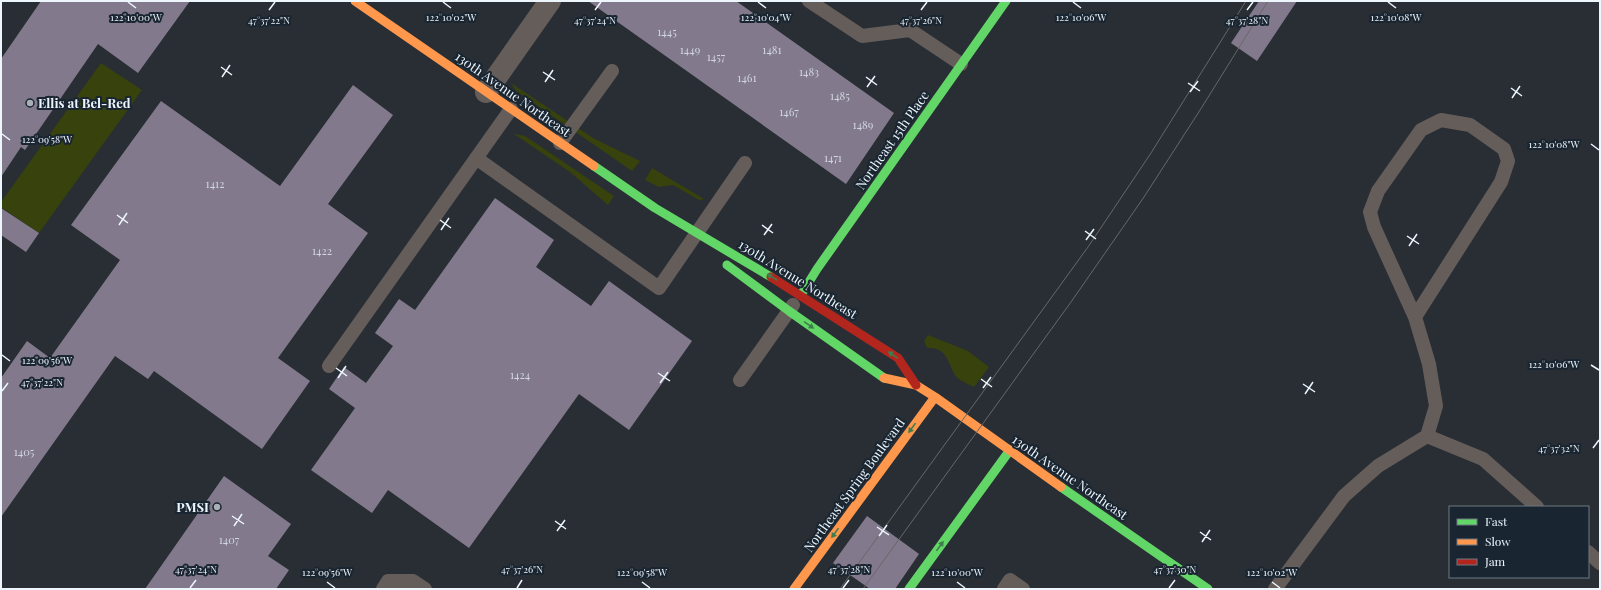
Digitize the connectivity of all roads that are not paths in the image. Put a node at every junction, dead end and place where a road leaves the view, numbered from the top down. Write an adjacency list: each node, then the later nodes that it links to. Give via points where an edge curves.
1 (355, 1): 7 (street, 130th Avenue Northeast)
2 (550, 1): 7 (street)
3 (809, 1): 5 (lane, via 862,36 910,30)
4 (1006, 1): 5 (street, Northeast 15th Place)
5 (961, 64): 15 (street, Northeast 15th Place)
6 (612, 71): 9 (lane)
7 (486, 92): 8 (street, 130th Avenue Northeast)
8 (511, 109): 9 (street, 130th Avenue Northeast); 10 (lane)
9 (560, 142): 12 (street, 130th Avenue Northeast)
10 (476, 158): 12 (lane, via 659,288); 18 (lane)
11 (745, 162): 12 (lane)
12 (694, 235): 13 (street, 130th Avenue Northeast); 15 (street, 130th Avenue Northeast, one-way to 12)
13 (704, 248)
14 (722, 261): 16 (street, 130th Avenue Northeast)
15 (801, 295): 16 (lane); 20 (street, 130th Avenue Northeast, one-way to 15, via 898,358)
16 (789, 311): 19 (lane); 20 (street, 130th Avenue Northeast, one-way to 20, via 885,378)
17 (1415, 317): 17 (lane, via 1374,227 1370,212 1378,191 1421,130 1441,120 1470,125 1504,149 1508,161 1501,182); 22 (lane, via 1429,364 1436,406)
18 (329, 366)
19 (740, 380)
20 (916, 385): 21 (street, 130th Avenue Northeast)
21 (935, 397): 23 (street, 130th Avenue Northeast); 29 (street, Northeast Spring Boulevard, one-way to 29)
22 (1427, 436): 24 (lane, via 1483,459); 34 (lane, via 1378,466 1344,496)
23 (1010, 450): 30 (street, one-way to 23); 33 (street, 130th Avenue Northeast)
24 (1536, 506)
25 (1589, 553): 26 (lane)
26 (1600, 563)
27 (383, 589): 28 (lane, via 388,581 413,581)
28 (425, 589)
29 (794, 589)
30 (909, 589)
31 (1004, 589): 32 (lane, via 1010,580)
32 (1023, 589)
33 (1208, 589)
34 (1275, 589)

